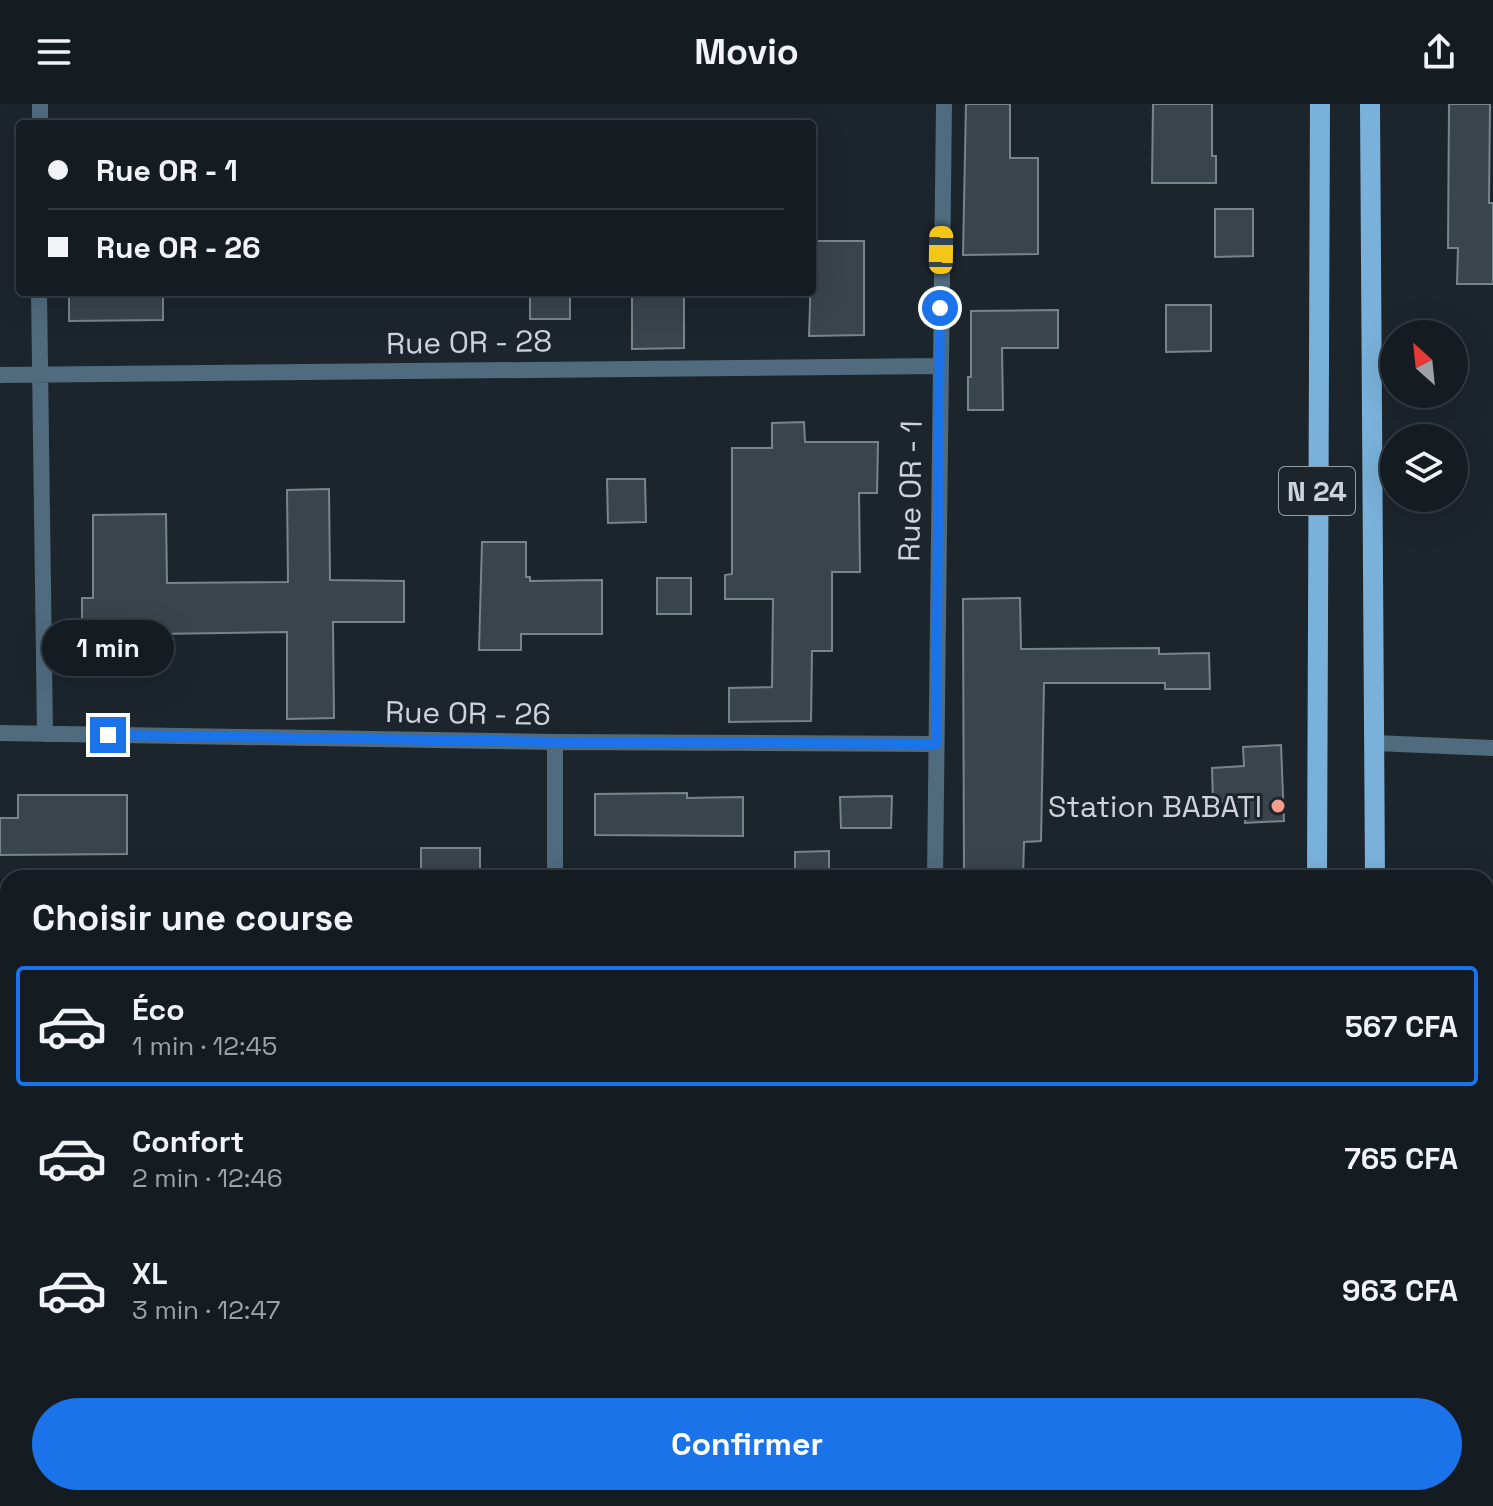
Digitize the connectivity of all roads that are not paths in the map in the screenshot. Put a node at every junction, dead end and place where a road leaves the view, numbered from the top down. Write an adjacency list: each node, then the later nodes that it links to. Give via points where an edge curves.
1 (944, 104): 5 (street, Rue OR - 1)
2 (1320, 104): 16 (main road, N 24)
3 (1370, 104): 11 (main road, N 24)
4 (39, 296): 6 (street)
5 (939, 366): 6 (street, Rue OR - 28); 12 (street, Rue OR - 1)
6 (38, 374): 7 (street, Rue OR - 28); 9 (street)
7 (0, 375)
8 (0, 733): 9 (street, Rue OR - 26)
9 (45, 734): 10 (street, Rue OR - 26)
10 (555, 742): 12 (street, Rue OR - 26); 14 (street)
11 (1375, 743): 13 (street); 17 (main road, N 24)
12 (936, 744): 15 (street, Rue OR - 1)
13 (1493, 748)
14 (555, 870)
15 (935, 870)
16 (1317, 870)
17 (1375, 870)

